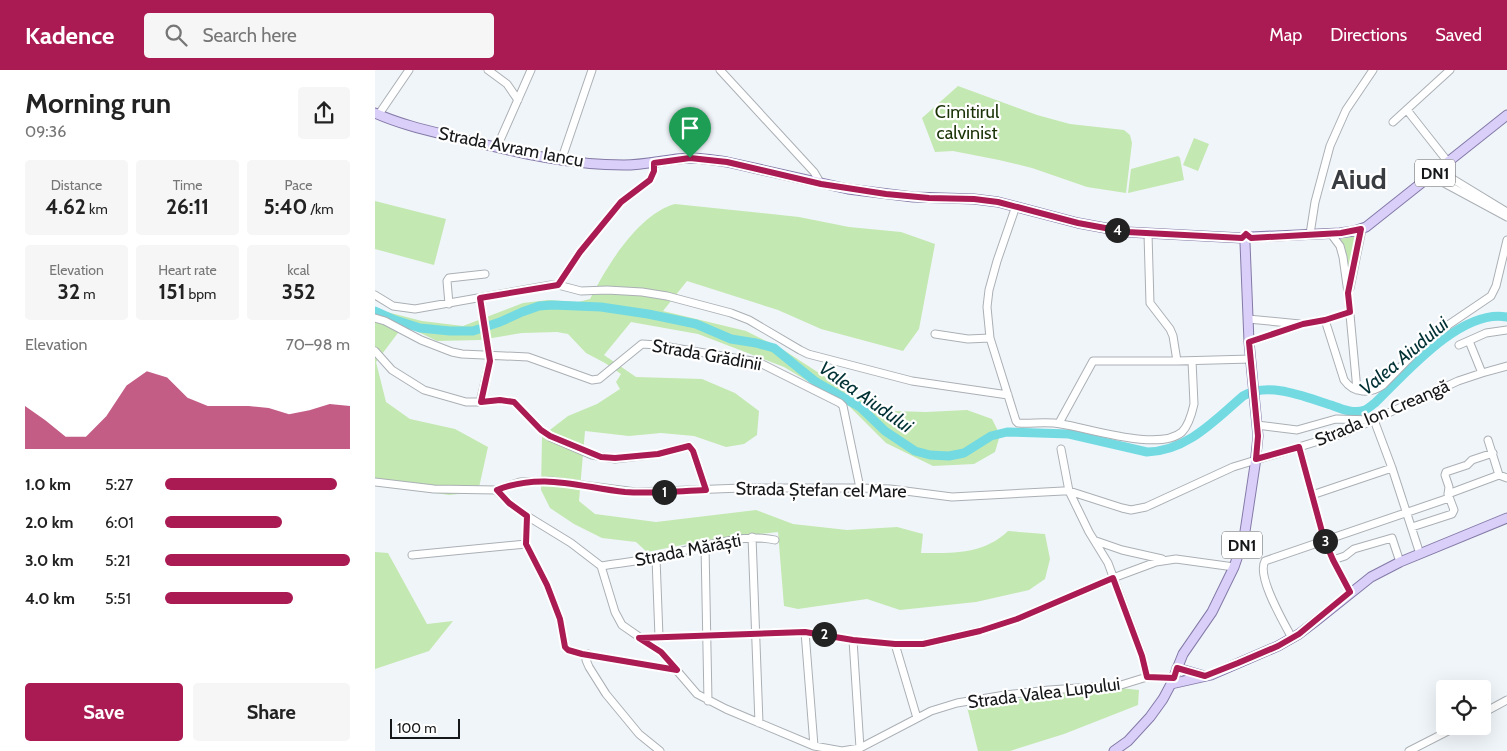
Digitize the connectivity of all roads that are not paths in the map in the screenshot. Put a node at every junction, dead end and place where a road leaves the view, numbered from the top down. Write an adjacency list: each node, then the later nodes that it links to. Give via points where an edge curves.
1 (409, 70): 10 (street)
2 (488, 70): 8 (street, via 507,84)
3 (531, 70): 8 (street)
4 (592, 70): 14 (street)
5 (719, 70): 18 (street, via 814,172)
6 (1373, 70): 24 (street, via 1346,110 1330,146)
7 (1450, 70): 9 (street)
8 (518, 100): 13 (street)
9 (1407, 110): 12 (street); 15 (street)
10 (377, 113): 13 (main road, Strada Avram Iancu, via 425,130)
11 (1507, 115): 15 (main road, DN1)
12 (1393, 122)
13 (497, 147): 14 (main road, Strada Avram Iancu)
14 (561, 161): 16 (main road, Strada Avram Iancu, via 625,165)
15 (1448, 162): 17 (main road, DN1)
16 (654, 163): 18 (main road, Strada Avram Iancu, via 706,159); 29 (street, via 650,180 621,202)
17 (1434, 173): 20 (street); 21 (street); 22 (main road, DN1)
18 (821, 184): 19 (main road, Strada Avram Iancu, via 904,196 974,199)
19 (1016, 206): 23 (main road, Strada Avram Iancu, via 1078,223); 41 (street, via 989,290)
20 (1507, 212)
21 (1507, 217)
22 (1361, 229): 25 (main road, DN1); 30 (street)
23 (1148, 234): 26 (main road, Strada Avram Iancu); 48 (street, via 1149,303 1170,329)
24 (1310, 234): 25 (main road, DN1); 26 (main road, DN1)
25 (1331, 234): 30 (street, via 1342,251)
26 (1246, 240): 36 (main road, DN1)
27 (1507, 240): 52 (street, via 1496,286 1487,300 1429,338 1379,387)
28 (485, 274): 33 (street, via 449,278)
29 (558, 285): 32 (street); 53 (street, via 581,291 607,290 667,296 749,320 808,354 912,381)
30 (1348, 293): 34 (street)
31 (375, 295): 33 (street, via 393,306 407,309)
32 (480, 298): 33 (street); 46 (street)
33 (449, 304)
34 (1350, 312): 37 (street); 52 (street)
35 (375, 318): 46 (street, Strada Grădinii, via 435,347 462,354)
36 (1248, 319): 38 (street); 43 (main road, DN1)
37 (1325, 320): 38 (street); 52 (street, via 1344,380)
38 (1303, 324): 43 (street)
39 (1507, 330): 42 (street, via 1492,331)
40 (935, 334): 41 (street, via 968,339)
41 (990, 338): 53 (street)
42 (1469, 341): 44 (street); 51 (street)
43 (1249, 342): 47 (main road, DN1)
44 (1459, 345)
45 (375, 351): 54 (street, via 392,370 424,390 466,402)
46 (489, 355): 54 (street, via 490,365); 66 (street, Strada Grădinii, via 528,357 595,380 643,344 758,362 843,406)
47 (1251, 359): 49 (street); 57 (main road, DN1)
48 (1177, 361): 49 (street); 56 (street, via 1093,361)
49 (1192, 361): 56 (street, via 1193,410 1187,426 1175,436 1142,440)
50 (1507, 366): 51 (street, Strada Ion Creangă)
51 (1482, 372): 55 (street, Strada Ion Creangă)
52 (1357, 390)
53 (1008, 395): 56 (street, via 1019,424)
54 (481, 402): 68 (street, via 514,402 550,436 601,457 658,454 689,446)
55 (1374, 420): 57 (street, via 1337,419 1297,430); 59 (street, Strada Ion Creangă); 63 (street)
56 (1059, 423)
57 (1257, 425): 62 (main road, DN1)
58 (1488, 440): 61 (street)
59 (1299, 447): 62 (street, Strada Ion Creangă); 70 (street)
60 (1061, 449): 69 (street)
61 (1493, 452): 64 (street); 71 (street, via 1446,472)
62 (1256, 459): 69 (street, Strada Ștefan cel Mare, via 1217,473 1140,509 1122,508); 89 (main road, DN1, via 1246,530)
63 (1392, 468): 70 (street); 72 (street)
64 (1503, 477): 71 (street)
65 (375, 482): 67 (street, Strada Ștefan cel Mare, via 434,489)
66 (859, 488): 68 (street, Strada Ștefan cel Mare); 69 (street, Strada Ștefan cel Mare, via 952,497)
67 (497, 490): 68 (street, Strada Ștefan cel Mare, via 535,480 636,492); 73 (street)
68 (706, 490)
69 (1069, 491): 79 (street)
70 (1312, 495): 77 (street)
71 (1449, 496): 72 (street); 75 (street, via 1453,514)
72 (1407, 512): 75 (street); 77 (street)
73 (527, 516): 80 (street); 88 (street)
74 (1507, 518): 82 (main road)
75 (1412, 527): 82 (street)
76 (753, 538): 78 (street, Strada Mărăști); 81 (street, Strada Mărăști); 93 (street)
77 (1324, 539): 86 (street); 97 (street, via 1270,558 1263,565 1271,598)
78 (775, 540)
79 (1095, 541): 85 (street); 90 (street)
80 (526, 544): 83 (street); 100 (street, via 560,619 565,647)
81 (705, 546): 84 (street, Strada Mărăști); 94 (street)
82 (1420, 554): 87 (main road)
83 (412, 555)
84 (656, 558): 88 (street, Strada Mărăști); 95 (street)
85 (1166, 559): 89 (street); 90 (street)
86 (1333, 560): 87 (street, via 1354,549 1391,538); 91 (street)
87 (1400, 562): 91 (main road)
88 (601, 566): 96 (street, Strada Valea Lupului, via 619,621)
89 (1234, 567): 101 (main road, DN1)
90 (1113, 578): 99 (street, via 1017,619 980,631 923,644); 104 (street, via 1140,648)
91 (1350, 592): 97 (main road)
92 (805, 632): 93 (street); 98 (street); 112 (street)
93 (757, 634): 94 (street); 110 (street)
94 (707, 636): 95 (street); 107 (street)
95 (659, 637): 96 (street)
96 (639, 638): 102 (street, Strada Valea Lupului, via 661,652)
97 (1292, 638): 103 (main road)
98 (853, 640): 99 (street); 113 (street)
99 (895, 644): 109 (street)
100 (588, 654): 102 (street); 114 (street, via 589,667 606,694 639,734)
101 (1177, 668): 103 (main road); 105 (main road, DN1)
102 (677, 670): 107 (street, Strada Valea Lupului, via 697,694)
103 (1205, 676): 105 (main road)
104 (1147, 677): 105 (street, Strada Valea Lupului); 109 (street, Strada Valea Lupului, via 1121,685 986,698 945,706)
105 (1172, 681): 115 (main road, DN1, via 1150,717)
106 (1507, 700): 108 (street)
107 (708, 701): 110 (street, Strada Valea Lupului)
108 (1491, 709)
109 (917, 718): 113 (street, Strada Valea Lupului)
110 (759, 723): 112 (street, Strada Valea Lupului)
111 (1440, 735): 116 (street)
112 (814, 746): 113 (street, Strada Valea Lupului, via 842,751)
113 (860, 748)
114 (660, 751)
115 (1114, 751)
116 (1409, 751)

